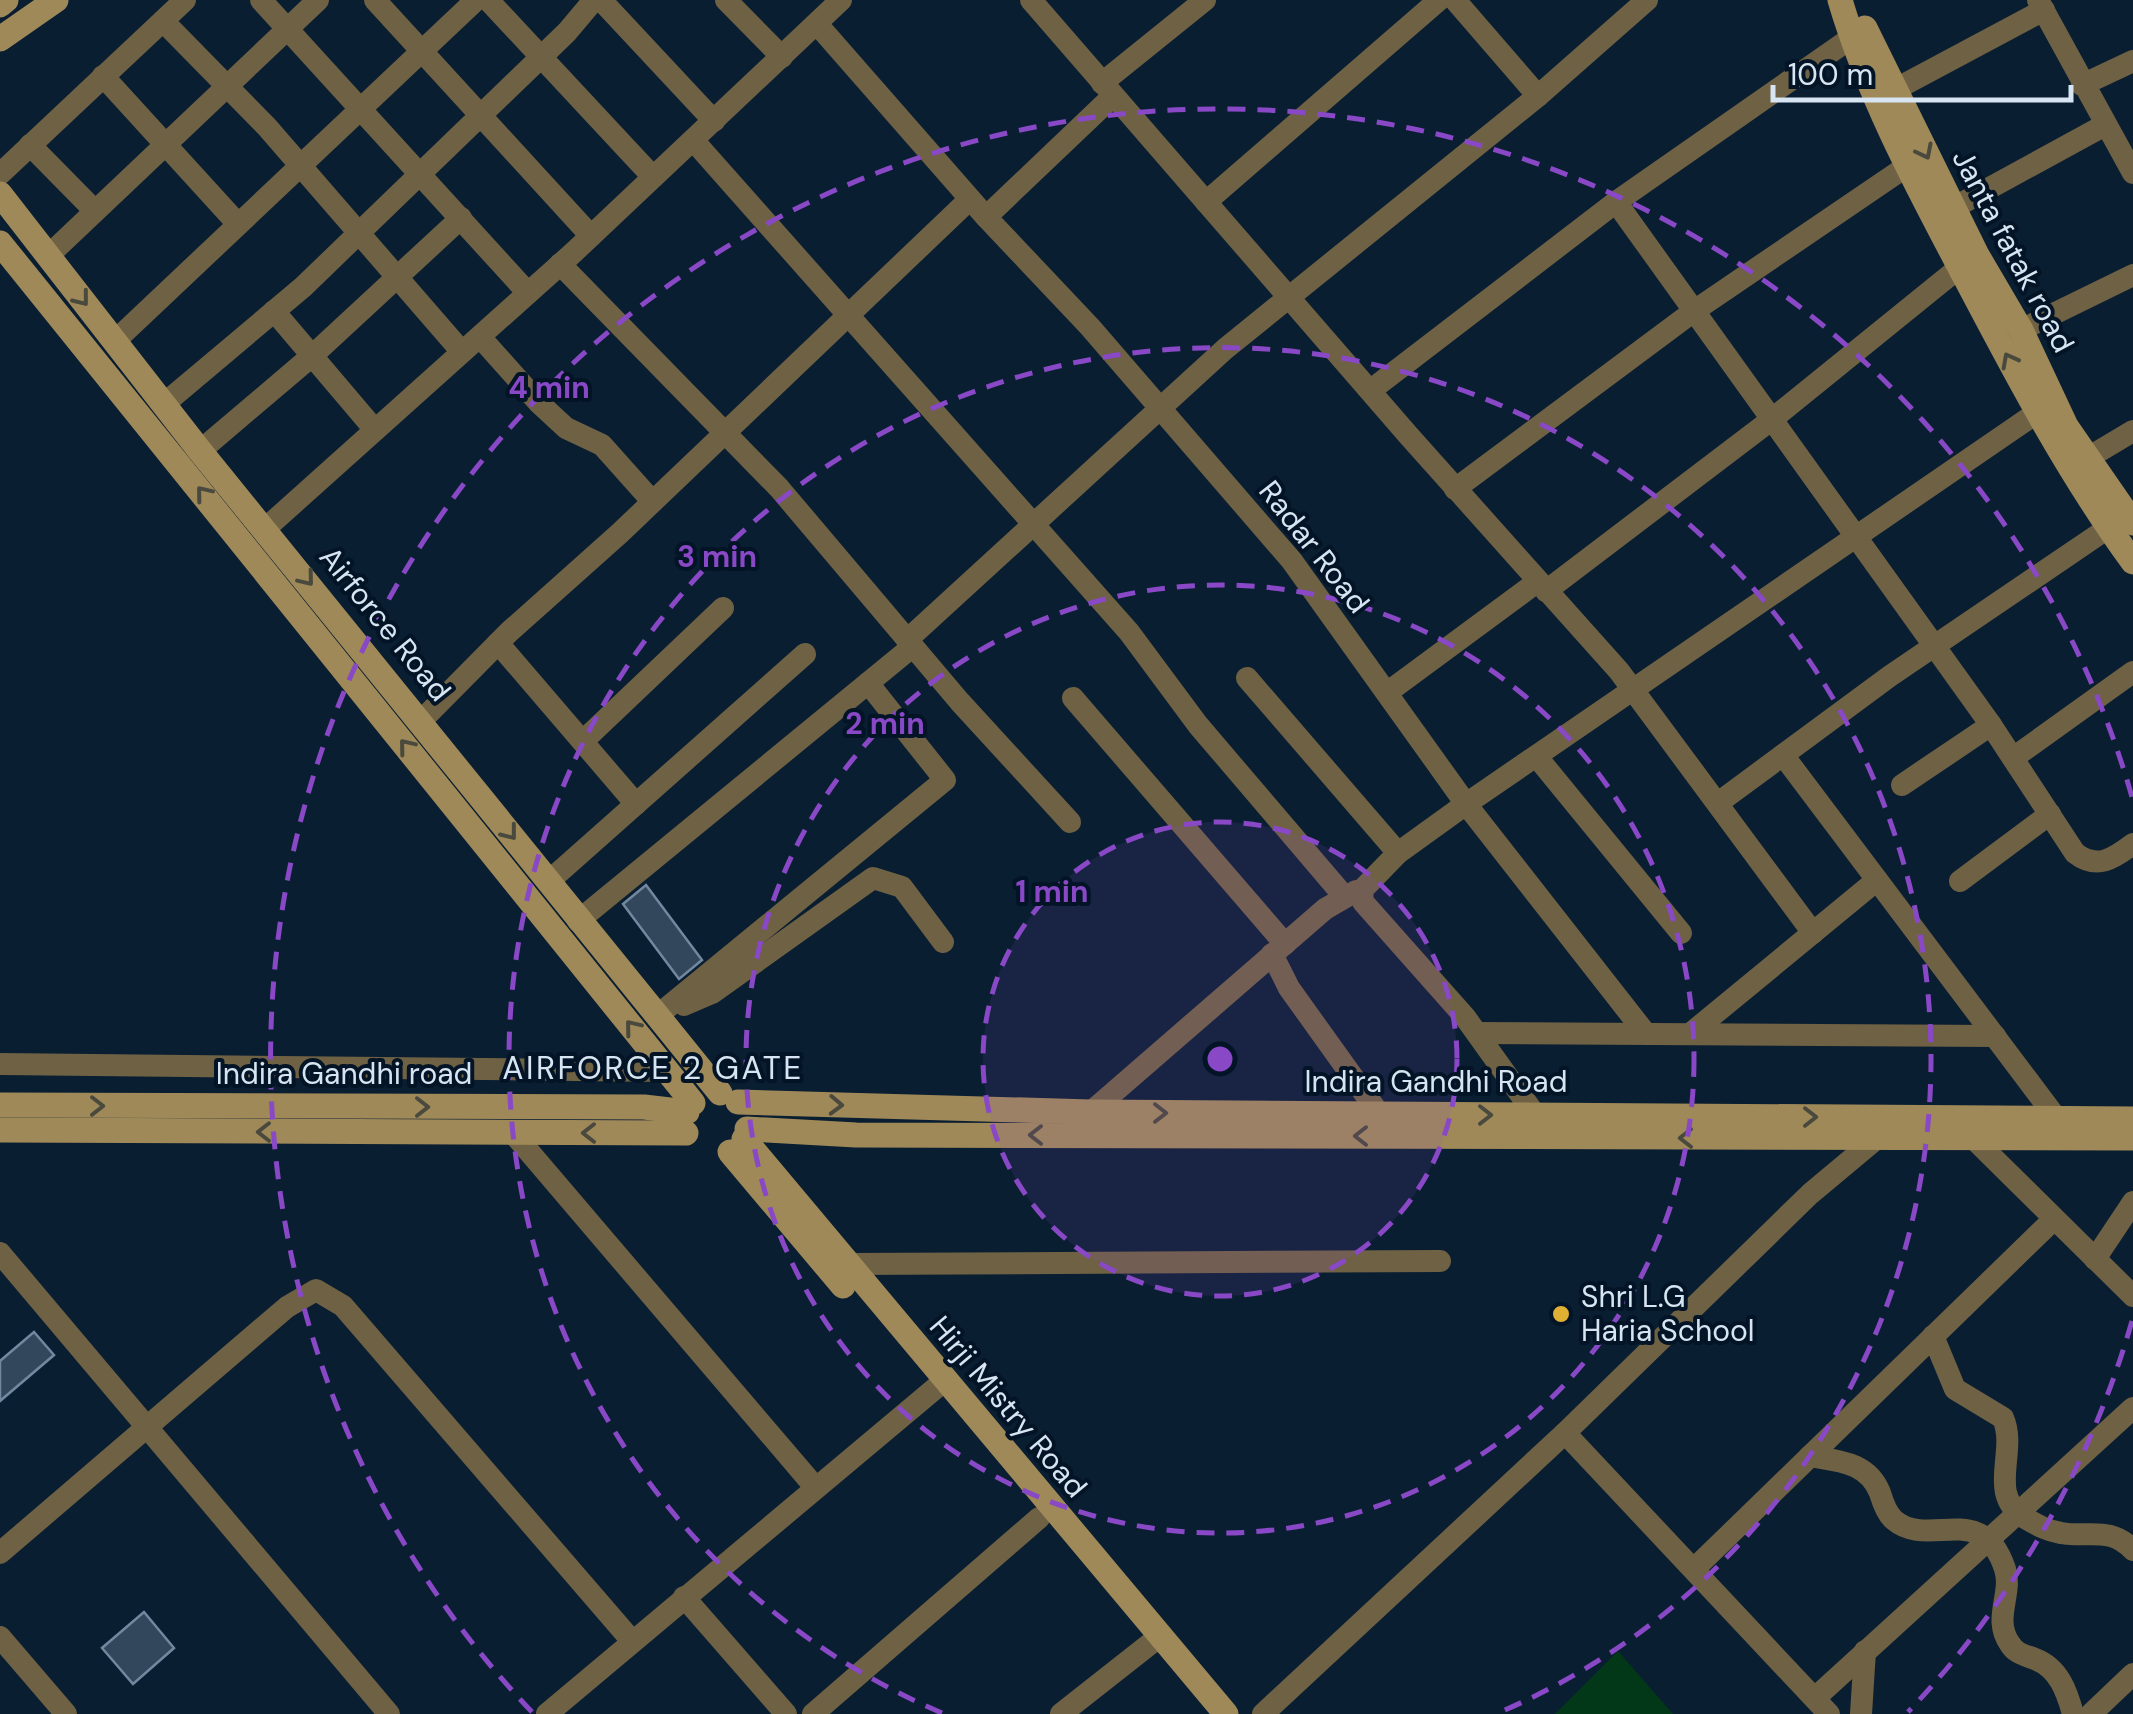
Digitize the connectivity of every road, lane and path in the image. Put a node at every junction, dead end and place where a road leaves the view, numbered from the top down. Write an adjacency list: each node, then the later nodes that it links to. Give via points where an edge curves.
1 (6, 0): 19 (main road)
2 (56, 0): 25 (main road)
3 (185, 0): 21 (street)
4 (261, 0): 23 (street)
5 (318, 0): 23 (street)
6 (375, 0): 26 (street)
7 (476, 0): 26 (street)
8 (488, 0): 27 (street)
9 (598, 0): 27 (street); 38 (street)
10 (726, 0): 28 (street)
11 (841, 0): 22 (street)
12 (1032, 0): 33 (street)
13 (1205, 0): 33 (street)
14 (1439, 0): 51 (street)
15 (1455, 0): 35 (street)
16 (1648, 0): 35 (street)
17 (1840, 0): 24 (main road)
18 (1855, 0): 34 (main road, Janta fatak road)
19 (0, 5)
20 (2041, 5): 31 (street); 34 (street)
21 (163, 22): 30 (street); 32 (street)
22 (817, 24): 28 (street); 50 (street, Radar Road)
23 (288, 28): 32 (street); 36 (street)
24 (1851, 38): 34 (main road); 52 (street)
25 (0, 40)
26 (423, 50): 36 (street); 37 (street)
27 (542, 55): 37 (street); 48 (street)
28 (782, 57): 38 (street)
29 (2133, 61): 31 (street)
30 (103, 76): 41 (street); 42 (street)
31 (2082, 85): 39 (street)
32 (226, 86): 41 (street); 43 (street)
33 (1108, 90): 51 (street); 55 (street)
34 (1884, 95): 44 (main road); 53 (main road, Janta fatak road, one-way to 53)
35 (1538, 96): 67 (street)
36 (362, 108): 43 (street); 46 (street)
37 (480, 113): 46 (street); 59 (street)
38 (714, 121): 40 (street)
39 (2105, 125): 45 (street); 53 (street)
40 (694, 140): 48 (street); 70 (street)
41 (166, 144): 54 (street); 57 (street)
42 (30, 146): 47 (street); 54 (street)
43 (301, 166): 57 (street); 58 (street)
44 (1906, 166): 63 (main road); 68 (street)
45 (2132, 169)
46 (420, 171): 56 (street); 58 (street)
47 (0, 174)
48 (653, 178): 59 (street)
49 (0, 194): 61 (main road, Airforce Road)
50 (970, 199): 55 (street, Radar Road); 70 (street)
51 (1206, 202): 67 (street)
52 (1616, 202): 68 (street); 75 (street)
53 (1955, 207): 71 (main road, Janta fatak road)
54 (95, 211): 61 (street)
55 (986, 217): 77 (street, Radar Road)
56 (461, 218): 65 (street); 66 (street)
57 (237, 224): 72 (street)
58 (360, 233): 65 (street); 69 (street)
59 (591, 236): 62 (street)
60 (0, 244): 133 (main road, Airforce Road, one-way to 60)
61 (48, 256): 72 (main road, Airforce Road, one-way to 72)
62 (560, 264): 66 (street); 82 (street)
63 (1960, 266): 78 (main road, one-way to 63); 79 (street)
64 (2133, 276): 71 (street)
65 (398, 277): 73 (street); 74 (street)
66 (528, 293): 73 (street)
67 (1292, 298): 75 (street); 77 (street)
68 (1694, 310): 79 (street); 85 (street)
69 (274, 312): 74 (street); 76 (street)
70 (849, 314): 82 (street); 89 (street)
71 (2021, 330): 78 (main road, Janta fatak road)
72 (115, 342): 76 (main road, Airforce Road)
73 (471, 345): 80 (street); 86 (street, via 566,428 602,445)
74 (313, 355): 80 (street); 83 (street)
75 (1372, 390): 85 (street)
76 (164, 404): 83 (main road, Airforce Road)
77 (1160, 407): 89 (street); 102 (street, Radar Road, via 1292,561)
78 (2045, 407): 84 (main road, Janta fatak road); 90 (street)
79 (1771, 420): 90 (street); 92 (street)
80 (375, 430): 88 (street)
81 (2133, 431): 84 (street)
82 (723, 434): 86 (street); 95 (street, via 779,488)
83 (200, 451): 88 (main road, Airforce Road)
84 (2078, 463): 87 (main road, Janta fatak road)
85 (1455, 489): 92 (street)
86 (652, 501): 94 (street)
87 (2120, 525): 91 (main road, Janta fatak road); 96 (street)
88 (266, 528): 104 (main road, Airforce Road, one-way to 104)
89 (1033, 528): 95 (street); 121 (street, via 1129,632 1198,726)
90 (1856, 536): 96 (street); 101 (street)
91 (2133, 562)
92 (1542, 586): 101 (street); 102 (street)
93 (723, 608): 106 (street)
94 (498, 643): 104 (street); 106 (street)
95 (909, 644): 100 (street); 115 (street)
96 (1932, 647): 105 (street); 107 (street)
97 (805, 654): 112 (street)
98 (2133, 672): 109 (street)
99 (1247, 678): 117 (street)
100 (868, 683): 122 (street); 127 (street, via 945,780)
101 (1635, 691): 108 (street); 111 (street)
102 (1388, 692): 113 (street, Radar Road)
103 (1073, 698): 126 (street)
104 (421, 721): 120 (main road, Airforce Road, one-way to 120)
105 (1992, 725): 109 (street); 110 (street)
106 (582, 742): 112 (street)
107 (1783, 755): 111 (street); 118 (street)
108 (1537, 757): 113 (street); 123 (street)
109 (2013, 758): 114 (street)
110 (1902, 785)
111 (1718, 803): 124 (street)
112 (636, 804): 120 (street)
113 (1466, 804): 117 (street); 129 (street, Radar Road)
114 (2050, 814): 116 (street, via 2088,863 2105,863); 119 (street)
115 (1070, 822)
116 (2133, 844)
117 (1398, 853): 121 (street)
118 (1878, 880): 124 (street); 131 (street)
119 (1960, 880)
120 (548, 882): 122 (main road, Airforce Road)
121 (1352, 892): 126 (street); 128 (street)
122 (578, 920): 127 (main road, Airforce Road)
123 (1680, 933)
124 (1813, 933): 130 (street)
125 (944, 942): 127 (street, via 902,888 872,878 712,992)
126 (1279, 949): 136 (street); 137 (street, via 1289,988)
127 (658, 1016): 134 (main road, Airforce Road)
128 (1478, 1032): 129 (street); 138 (street)
129 (1646, 1034): 130 (street)
130 (1690, 1034): 131 (street)
131 (1995, 1036): 140 (street)
132 (0, 1064): 133 (street)
133 (667, 1070): 145 (main road, Airforce Road)
134 (729, 1097): 136 (main road, Indira Gandhi Road, one-way to 136); 145 (main road); 145 (main road)
135 (0, 1105): 145 (main road, Indira Gandhi road, one-way to 145, via 644,1108)
136 (1091, 1112): 137 (main road, Indira Gandhi Road, one-way to 137)
137 (1380, 1115): 138 (main road, Indira Gandhi Road, one-way to 138)
138 (1536, 1116): 142 (main road, Indira Gandhi Road, one-way to 142)
139 (1953, 1118): 140 (main road, Indira Gandhi Road); 142 (main road, Indira Gandhi Road); 146 (main road)
140 (2057, 1119): 141 (main road, Indira Gandhi Road)
141 (2131, 1126): 146 (main road, Indira Gandhi Road)
142 (1876, 1128): 145 (main road, Indira Gandhi Road, one-way to 145); 146 (main road, Indira Gandhi Road); 158 (street)
143 (0, 1130): 144 (main road, Indira Gandhi road, one-way to 143)
144 (513, 1133): 145 (main road, Indira Gandhi road, one-way to 144); 160 (street)
145 (712, 1134): 152 (main road, Hirji Mistry Road); 155 (main road, Hirji Mistry Road)
146 (1974, 1138): 148 (street)
147 (2133, 1202): 150 (street)
148 (2054, 1218): 150 (street); 154 (street)
149 (0, 1253): 157 (street)
150 (2094, 1258): 153 (street)
151 (1440, 1260): 152 (street)
152 (847, 1264): 155 (main road, Hirji Mistry Road)
153 (2133, 1296)
154 (1933, 1336): 159 (street); 161 (street, via 1955,1389 2003,1418 2004,1492)
155 (937, 1387): 160 (street); 162 (main road, Hirji Mistry Road); 170 (main road, Hirji Mistry Road)
156 (2133, 1408): 161 (street)
157 (144, 1430): 165 (street); 169 (street, via 300,1297 328,1293); 176 (street)
158 (1565, 1433): 166 (street); 182 (street)
159 (1810, 1456): 163 (street, via 1858,1466 1894,1520 1906,1526 1969,1528); 166 (street)
160 (815, 1486): 167 (street)
161 (2018, 1513): 163 (street); 164 (street, via 2063,1534 2107,1532)
162 (1039, 1518): 170 (main road, Hirji Mistry Road); 178 (street)
163 (1988, 1540): 171 (street); 184 (street, via 2005,1569 2005,1637 2013,1650 2050,1667)
164 (2133, 1550)
165 (0, 1554)
166 (1694, 1569): 173 (street)
167 (684, 1597): 169 (street); 174 (street)
168 (0, 1636): 175 (street)
169 (632, 1641): 177 (street)
170 (1154, 1641): 179 (street); 180 (main road, Hirji Mistry Road); 181 (main road, Hirji Mistry Road)
171 (1865, 1651): 173 (street); 183 (street)
172 (2133, 1674): 185 (street)
173 (1822, 1706)
174 (771, 1709)
175 (66, 1714)
176 (388, 1714)
177 (546, 1714)
178 (814, 1714)
179 (1061, 1714)
180 (1204, 1714)
181 (1226, 1714)
182 (1263, 1714)
183 (1861, 1714)
184 (2073, 1714)
185 (2092, 1714)

